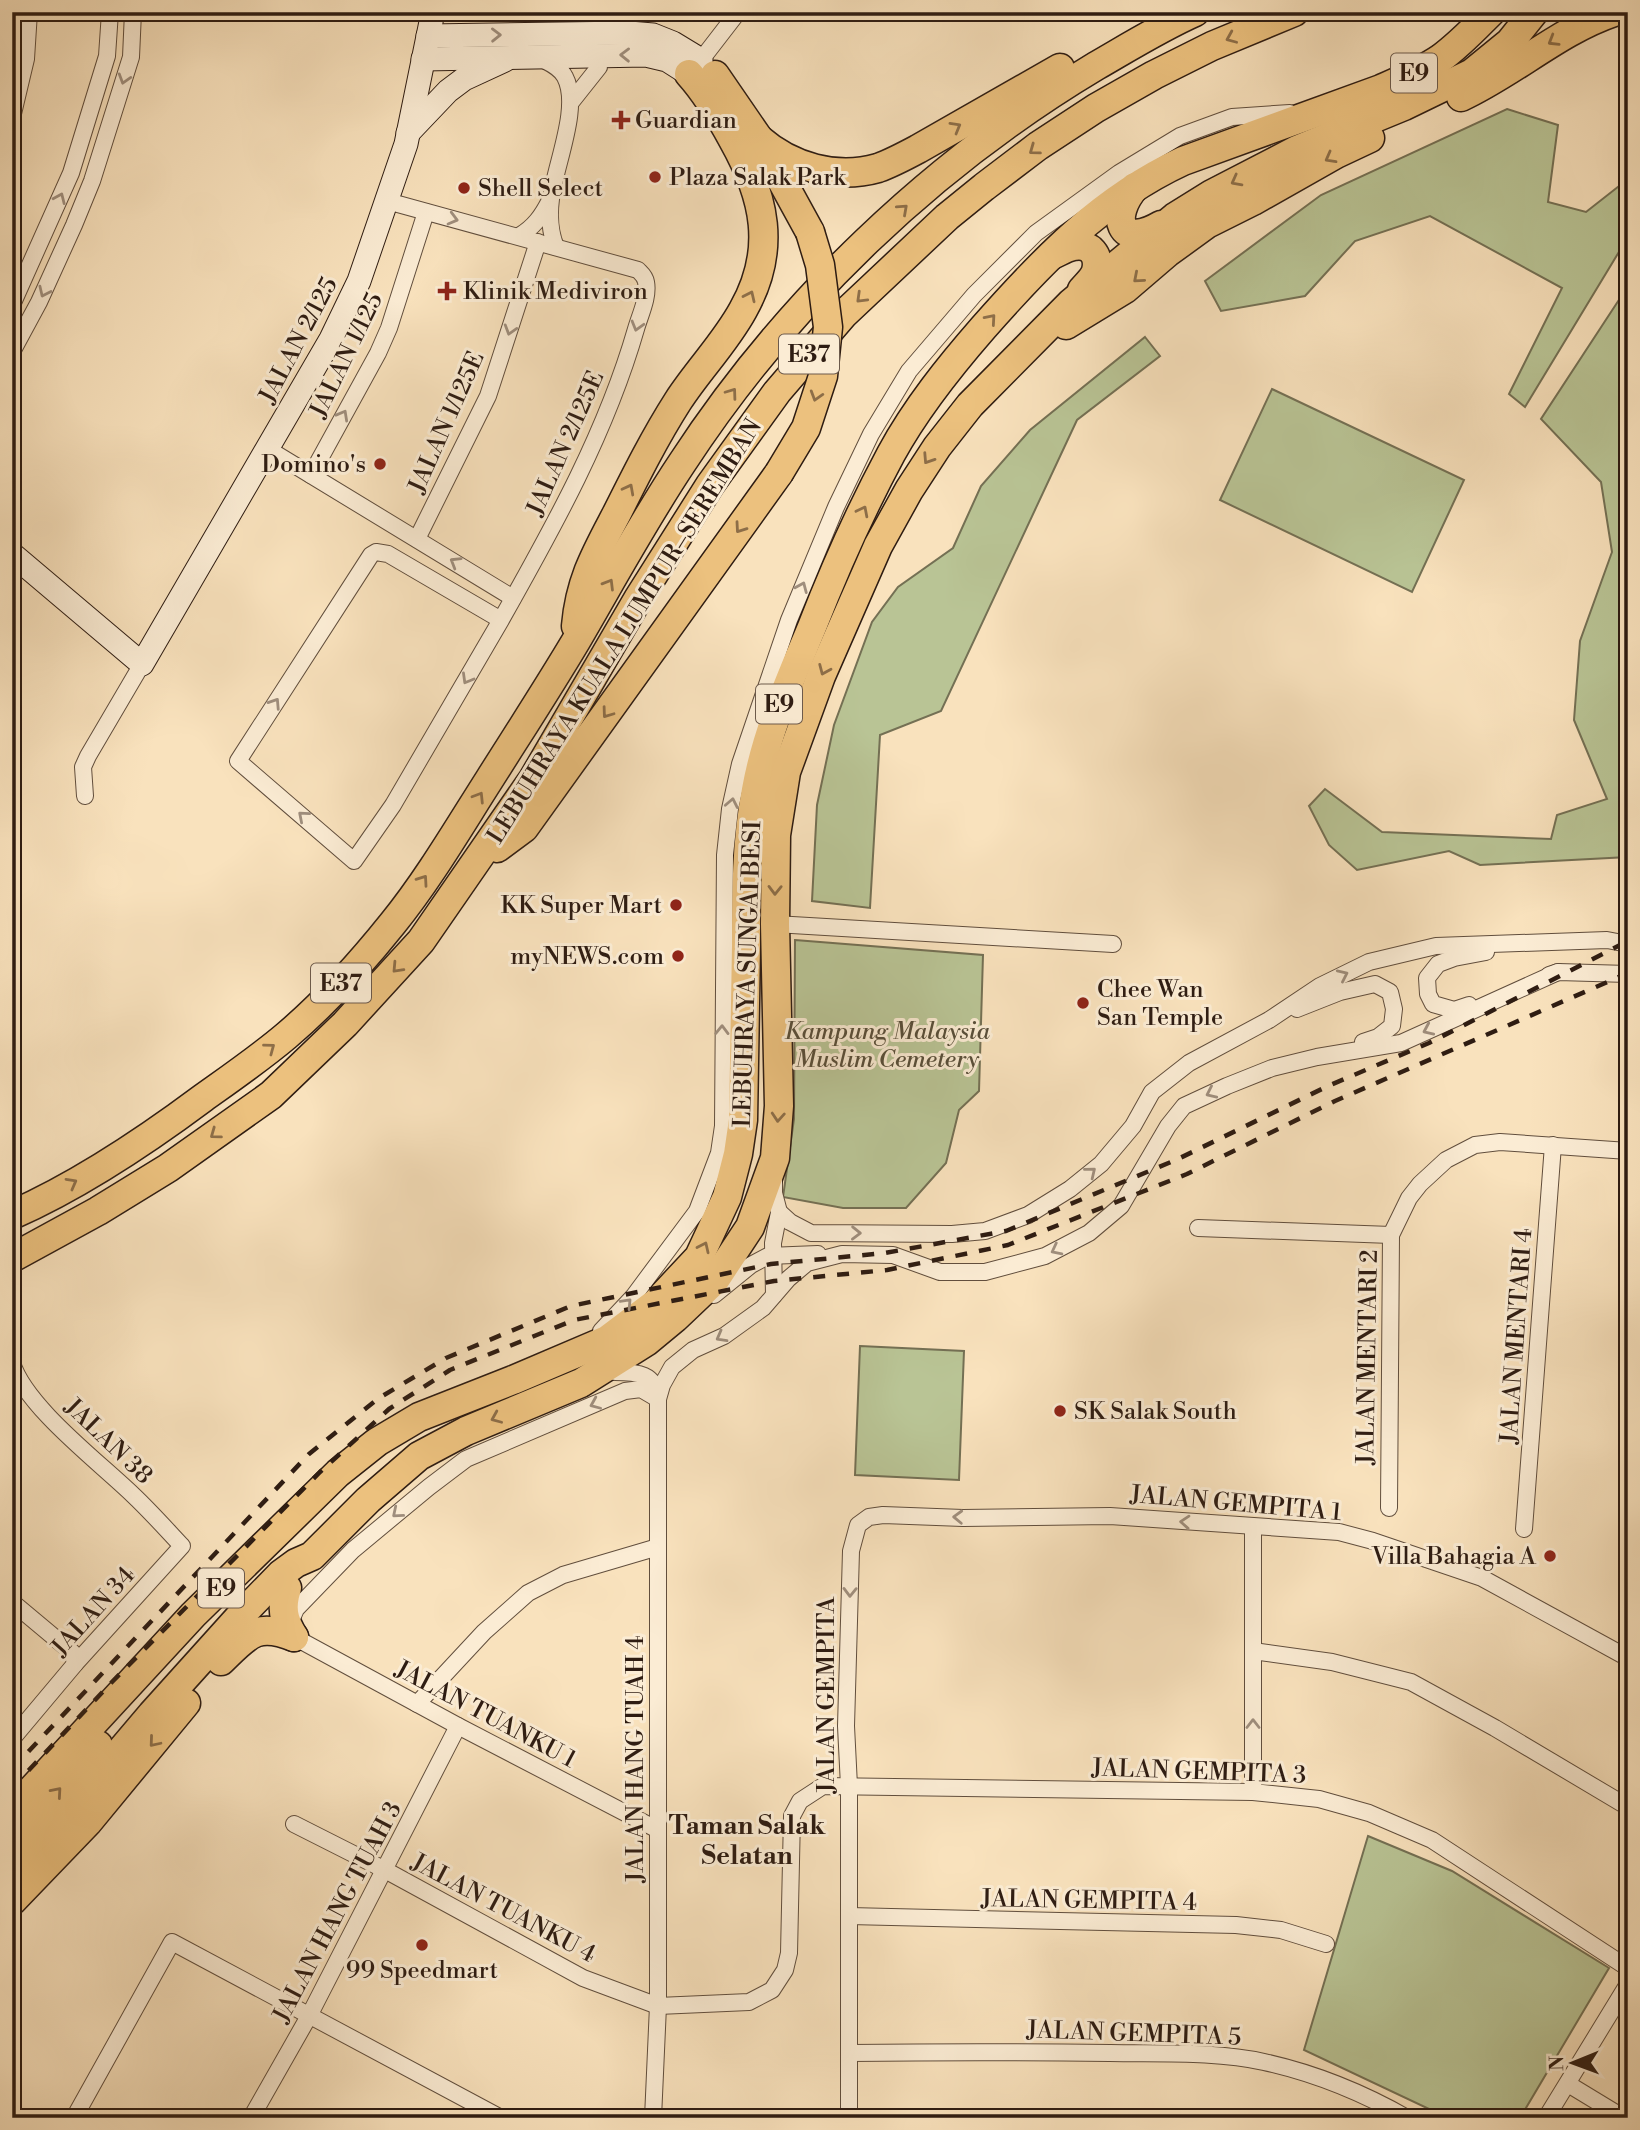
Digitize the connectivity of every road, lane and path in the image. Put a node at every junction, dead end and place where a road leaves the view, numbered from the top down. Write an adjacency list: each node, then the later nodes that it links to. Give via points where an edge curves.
1 (29, 12): 20 (street, via 26,59)
2 (110, 12): 33 (street, one-way to 2, via 71,173 107,55)
3 (133, 12): 35 (street, one-way to 35, via 131,57 92,181)
4 (433, 12): 11 (street, JALAN 2/125)
5 (738, 12): 17 (street)
6 (1195, 12): 12 (highway, LEBUHRAYA KUALA LUMPUR–SEREMBAN / E37)
7 (1294, 12): 45 (highway, LEBUHRAYA KUALA LUMPUR–SEREMBAN / E37, one-way to 45, via 1154,75 1038,146 947,217 844,314 777,392 710,485 533,779)
8 (1491, 12): 19 (highway, LEBUHRAYA SUNGAI BESI / E9, via 1441,58 1381,89)
9 (1534, 12): 27 (highway, LEBUHRAYA SUNGAI BESI / E9, one-way to 27, via 1510,42 1472,73 1297,150)
10 (1614, 12): 34 (highway, one-way to 34, via 1573,29 1485,86 1336,153 1208,224 1125,289)
11 (428, 36): 15 (street, JALAN 2/125); 17 (street, one-way to 17, via 653,35 673,43)
12 (1119, 52): 22 (highway, one-way to 12, via 782,156 808,166 841,173 868,170 918,149 1077,59); 42 (highway, LEBUHRAYA KUALA LUMPUR–SEREMBAN / E37, one-way to 12, via 682,463 739,382 804,306 888,222 974,150)
13 (538, 56): 14 (street); 17 (street, one-way to 13, via 646,55); 18 (street, via 564,75)
14 (510, 57): 15 (street); 21 (street, via 464,79)
15 (423, 59): 21 (street, JALAN 2/125)
16 (599, 67): 18 (street)
17 (695, 67): 22 (highway, via 718,79); 42 (highway, one-way to 17, via 577,609 588,566 666,421 742,312 761,262 763,218 757,189)
18 (572, 101): 25 (street)
19 (1323, 110): 23 (highway, LEBUHRAYA SUNGAI BESI / E9, via 1219,146); 65 (street, one-way to 19, via 633,1297 697,1211 719,1153 725,855 730,809 740,764 789,620 871,434 909,371 974,295 1036,233 1119,173 1180,136 1232,117)
20 (12, 118)
21 (408, 133): 24 (street, JALAN 2/125)
22 (759, 139): 45 (highway, one-way to 45, bridge, via 810,232 820,265 828,327 822,376 806,428 524,828 502,846)
23 (1137, 185): 27 (highway, via 1122,207 1125,231 1135,236 1148,233); 31 (highway, LEBUHRAYA SUNGAI BESI / E9)
24 (387, 201): 26 (street, JALAN 2/125E); 36 (street, JALAN 2/125, via 337,328)
25 (550, 201): 28 (street, via 540,219); 30 (street)
26 (426, 212): 28 (street, JALAN 2/125E, one-way to 28); 37 (street, JALAN 1/125, one-way to 26, via 389,328)
27 (1175, 217): 32 (highway, LEBUHRAYA SUNGAI BESI / E9)
28 (519, 236): 29 (street, JALAN 2/125E)
29 (538, 242): 30 (street, JALAN 2/125E); 38 (street, JALAN 1/125E, one-way to 38, via 488,397)
30 (556, 247): 40 (street, JALAN 2/125E, one-way to 40, via 638,270 647,288 598,436)
31 (1048, 257): 32 (highway, via 1078,245 1095,255 1096,272); 65 (highway, LEBUHRAYA SUNGAI BESI / E9, one-way to 31, via 607,1340 656,1303 699,1257 727,1197 743,1120 747,865 756,789 778,708 835,568 892,452 946,371)
32 (1071, 303): 34 (highway, LEBUHRAYA SUNGAI BESI / E9)
33 (12, 305)
34 (1026, 348): 46 (highway, LEBUHRAYA SUNGAI BESI / E9, one-way to 46, via 970,405 937,447 878,545 821,676 786,772 776,835)
35 (12, 352)
36 (268, 449): 37 (street); 43 (street, JALAN 2/125)
37 (311, 475): 38 (street)
38 (417, 539): 40 (street, one-way to 38)
39 (12, 554): 43 (street)
40 (513, 598): 41 (street, JALAN 2/125E)
41 (501, 620): 41 (street, JALAN 2/125E, one-way to 41, via 393,805 354,861 238,761 376,552)
42 (575, 643): 57 (highway, LEBUHRAYA KUALA LUMPUR–SEREMBAN / E37, one-way to 42, via 163,1128 286,1036 333,991 394,922)
43 (142, 664): 44 (street, via 83,767)
44 (85, 796)
45 (482, 854): 63 (highway, LEBUHRAYA KUALA LUMPUR–SEREMBAN / E37, one-way to 63, via 421,942 289,1079 168,1168)
46 (775, 924): 48 (street); 56 (highway, LEBUHRAYA SUNGAI BESI / E9, one-way to 56, via 779,1106)
47 (1540, 942): 49 (street, via 1607,940); 50 (street, via 1438,964 1427,978 1433,1004 1454,1010); 52 (street, one-way to 47, via 1320,986 1369,962 1436,946)
48 (1113, 943)
49 (1628, 944)
50 (1558, 972): 51 (street); 53 (street, one-way to 53, via 1401,1042)
51 (1628, 974)
52 (1269, 1020): 53 (street, via 1340,992 1375,984 1390,992 1392,1026 1378,1037); 58 (street, one-way to 52, via 811,1233 952,1234 985,1231 1028,1215 1101,1164 1133,1126 1152,1092 1189,1063)
53 (1317, 1057): 61 (street, one-way to 61, via 1272,1068 1184,1106 1121,1206 1089,1233 1045,1256 985,1272 940,1272 893,1255)
54 (1553, 1145): 55 (street, JALAN MENTARI 2); 60 (street, JALAN MENTARI 2, via 1475,1144 1446,1160 1409,1198); 74 (street, JALAN MENTARI 4)
55 (1628, 1151)
56 (775, 1158): 58 (street, via 774,1193); 68 (highway, LEBUHRAYA SUNGAI BESI / E9, via 750,1227 715,1280 646,1342)
57 (12, 1216)
58 (784, 1217): 62 (street)
59 (1198, 1228): 60 (street)
60 (1391, 1235): 71 (street, JALAN MENTARI 2)
61 (842, 1254): 62 (street); 64 (street, via 807,1263)
62 (772, 1255): 64 (street); 67 (street, via 751,1265 705,1302 677,1332)
63 (12, 1258)
64 (774, 1295): 69 (street, one-way to 69, via 764,1308 672,1367)
65 (580, 1352): 70 (highway, LEBUHRAYA SUNGAI BESI / E9)
66 (12, 1363): 75 (street, JALAN 38, via 40,1408)
67 (615, 1372): 68 (street); 69 (street, via 646,1377 656,1387)
68 (581, 1383): 77 (highway, LEBUHRAYA SUNGAI BESI / E9, one-way to 77, via 419,1456)
69 (658, 1399): 76 (street, JALAN HANG TUAH 4); 80 (street, one-way to 80, via 641,1390 625,1391 466,1459 353,1550 296,1609)
70 (459, 1401): 92 (highway, LEBUHRAYA SUNGAI BESI / E9, via 419,1417 338,1473 193,1615); 95 (highway, one-way to 70, via 222,1608 341,1491)
71 (1389, 1508)
72 (858, 1525): 73 (street, JALAN GEMPITA 1, one-way to 72, via 1111,1516 883,1515); 88 (street, JALAN GEMPITA, one-way to 88, via 851,1551 846,1726)
73 (1253, 1527): 82 (street); 83 (street, JALAN GEMPITA 1, via 1339,1532 1449,1566 1482,1578)
74 (1524, 1529)
75 (182, 1546): 84 (street, JALAN 34)
76 (658, 1547): 85 (street, via 563,1575 528,1594 484,1632); 94 (street, JALAN HANG TUAH 4)
77 (312, 1556): 78 (highway); 90 (highway, LEBUHRAYA SUNGAI BESI / E9, via 281,1574 243,1613)
78 (287, 1588): 80 (highway, via 283,1615); 81 (highway)
79 (12, 1602): 84 (street, via 73,1653)
80 (291, 1632): 81 (highway, via 266,1630); 85 (street, JALAN TUANKU 1)
81 (243, 1639): 98 (highway, one-way to 98, via 88,1822)
82 (1253, 1651): 89 (street, one-way to 82); 91 (street, via 1332,1661 1411,1682)
83 (1628, 1658)
84 (75, 1664): 87 (street, JALAN 34)
85 (417, 1704): 86 (street, JALAN TUANKU 1)
86 (458, 1726): 94 (street, JALAN TUANKU 1); 97 (street, JALAN HANG TUAH 3)
87 (12, 1739)
88 (849, 1786): 89 (street, JALAN GEMPITA 3); 99 (street, JALAN GEMPITA); 103 (street, JALAN GEMPITA 3, via 823,1786 800,1801 792,1816 789,1953 772,1990 749,2002)
89 (1253, 1792): 101 (street, JALAN GEMPITA 3, via 1319,1798 1432,1840)
90 (80, 1799): 96 (highway, LEBUHRAYA SUNGAI BESI / E9); 98 (highway)
91 (1628, 1807)
92 (12, 1811)
93 (294, 1824): 97 (street, JALAN TUANKU 4)
94 (658, 1830): 103 (street, JALAN HANG TUAH 4)
95 (12, 1843)
96 (12, 1870)
97 (386, 1870): 103 (street, JALAN TUANKU 4, via 583,1978); 104 (street, JALAN HANG TUAH 3)
98 (12, 1901)
99 (849, 1916): 100 (street, JALAN GEMPITA 4, via 1236,1925 1281,1930); 105 (street, JALAN GEMPITA)
100 (1326, 1944)
101 (1628, 1968)
102 (1628, 1983): 106 (street)
103 (658, 2006): 111 (street, JALAN HANG TUAH 4)
104 (309, 2016): 108 (street, via 172,1942); 109 (street, JALAN HANG TUAH 3); 110 (street)
105 (849, 2053): 107 (street, JALAN GEMPITA 5, via 1237,2057 1328,2080); 112 (street, JALAN GEMPITA)
106 (1567, 2084): 113 (street); 114 (street)
107 (1399, 2116)
108 (74, 2118)
109 (251, 2118)
110 (500, 2118)
111 (653, 2118)
112 (849, 2118)
113 (1546, 2118)
114 (1624, 2118)

